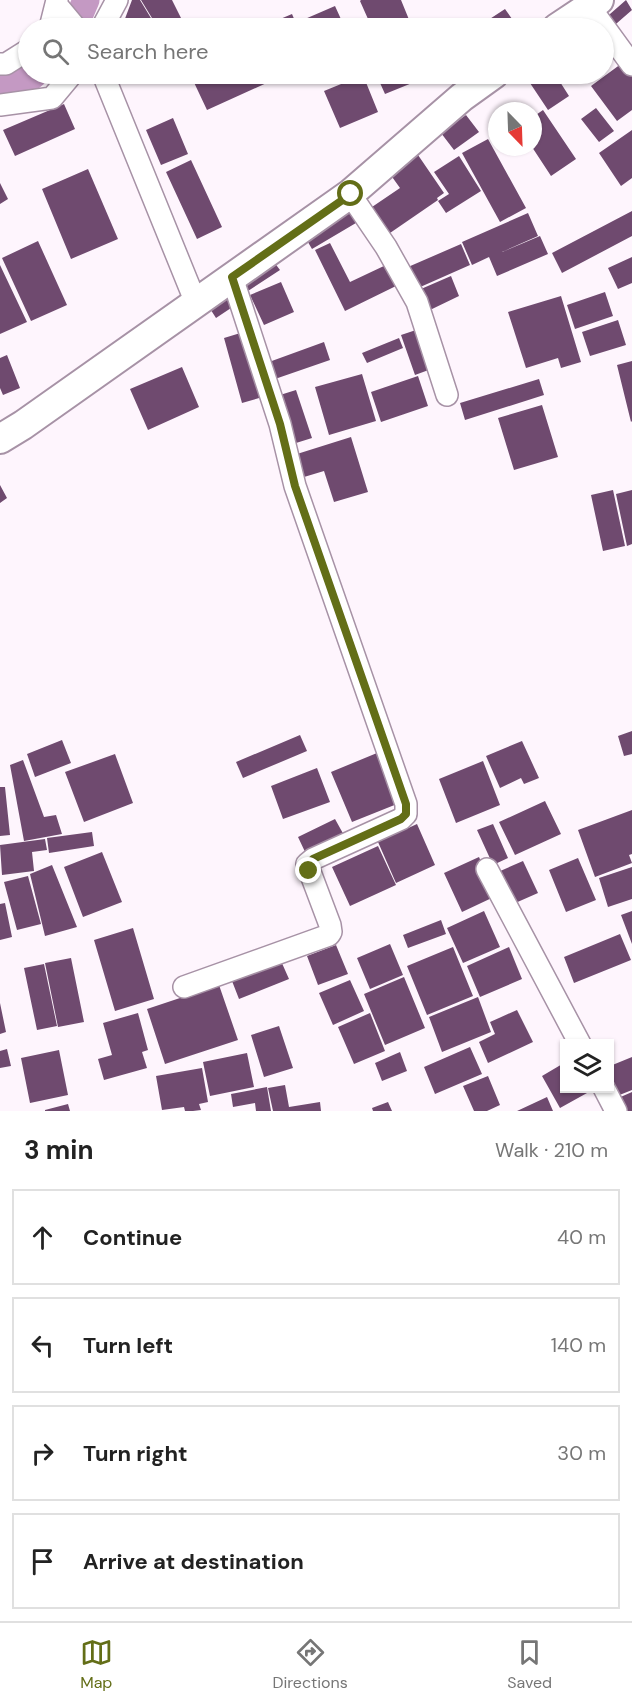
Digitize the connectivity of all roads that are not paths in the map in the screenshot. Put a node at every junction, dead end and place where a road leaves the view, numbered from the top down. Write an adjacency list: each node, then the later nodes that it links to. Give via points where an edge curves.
1 (117, 0): 6 (street)
2 (56, 2): 4 (street); 5 (street)
3 (594, 3): 7 (street); 8 (street)
4 (52, 18)
5 (68, 18)
6 (107, 18)
7 (572, 18)
8 (603, 18)
9 (614, 36): 12 (street)
10 (18, 56): 11 (street)
11 (0, 64)
12 (632, 65)
13 (64, 84): 16 (street, via 52,98)
14 (107, 84): 19 (street)
15 (480, 84): 17 (street)
16 (0, 105)
17 (351, 194): 18 (street); 20 (street, via 417,302)
18 (232, 277): 19 (street); 23 (street, via 280,424 295,486 406,804 406,814 307,864 330,925 329,935)
19 (196, 303): 21 (street)
20 (447, 395)
21 (0, 439)
22 (487, 869): 24 (street)
23 (184, 987)
24 (577, 1039)
25 (606, 1093): 26 (street)
26 (616, 1111)

